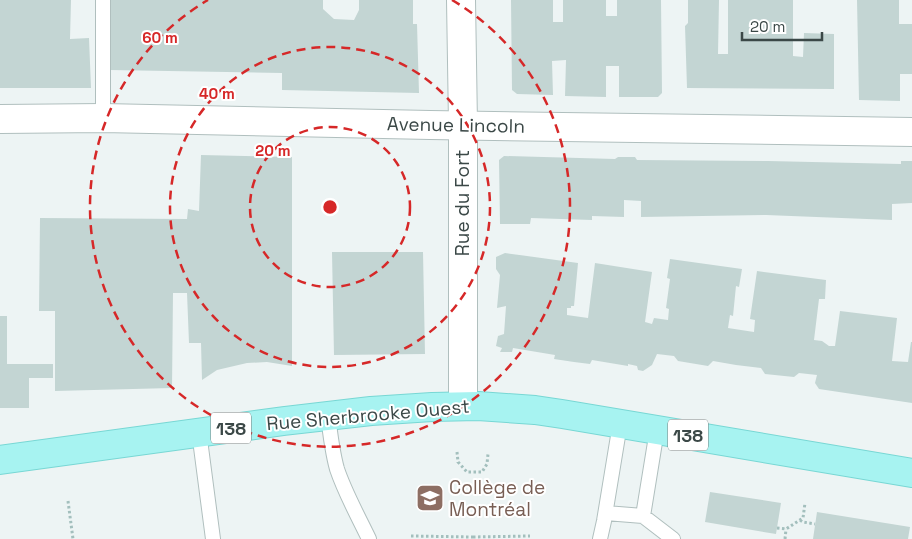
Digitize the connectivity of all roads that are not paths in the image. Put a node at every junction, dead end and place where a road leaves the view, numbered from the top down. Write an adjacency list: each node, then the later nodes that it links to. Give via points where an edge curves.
1 (103, 0): 3 (lane)
2 (461, 0): 5 (street, Rue du Fort)
3 (103, 118): 4 (street, Avenue Lincoln); 5 (street, Avenue Lincoln)
4 (0, 119)
5 (463, 124): 6 (street, Avenue Lincoln); 7 (street, Rue du Fort)
6 (912, 132)
7 (463, 406): 8 (main road, Rue Sherbrooke Ouest / 138); 9 (main road, Rue Sherbrooke Ouest / 138, via 535,410)
8 (328, 415): 11 (main road, Rue Sherbrooke Ouest / 138); 17 (lane, via 337,469)
9 (620, 424): 10 (main road, Rue Sherbrooke Ouest / 138); 14 (lane)
10 (657, 430): 13 (main road, Rue Sherbrooke Ouest / 138); 15 (lane)
11 (199, 432): 12 (main road, Rue Sherbrooke Ouest / 138); 16 (lane)
12 (0, 460)
13 (912, 473)
14 (606, 513): 15 (lane); 18 (lane)
15 (643, 516): 19 (lane)
16 (214, 539)
17 (369, 539)
18 (600, 539)
19 (673, 539)

